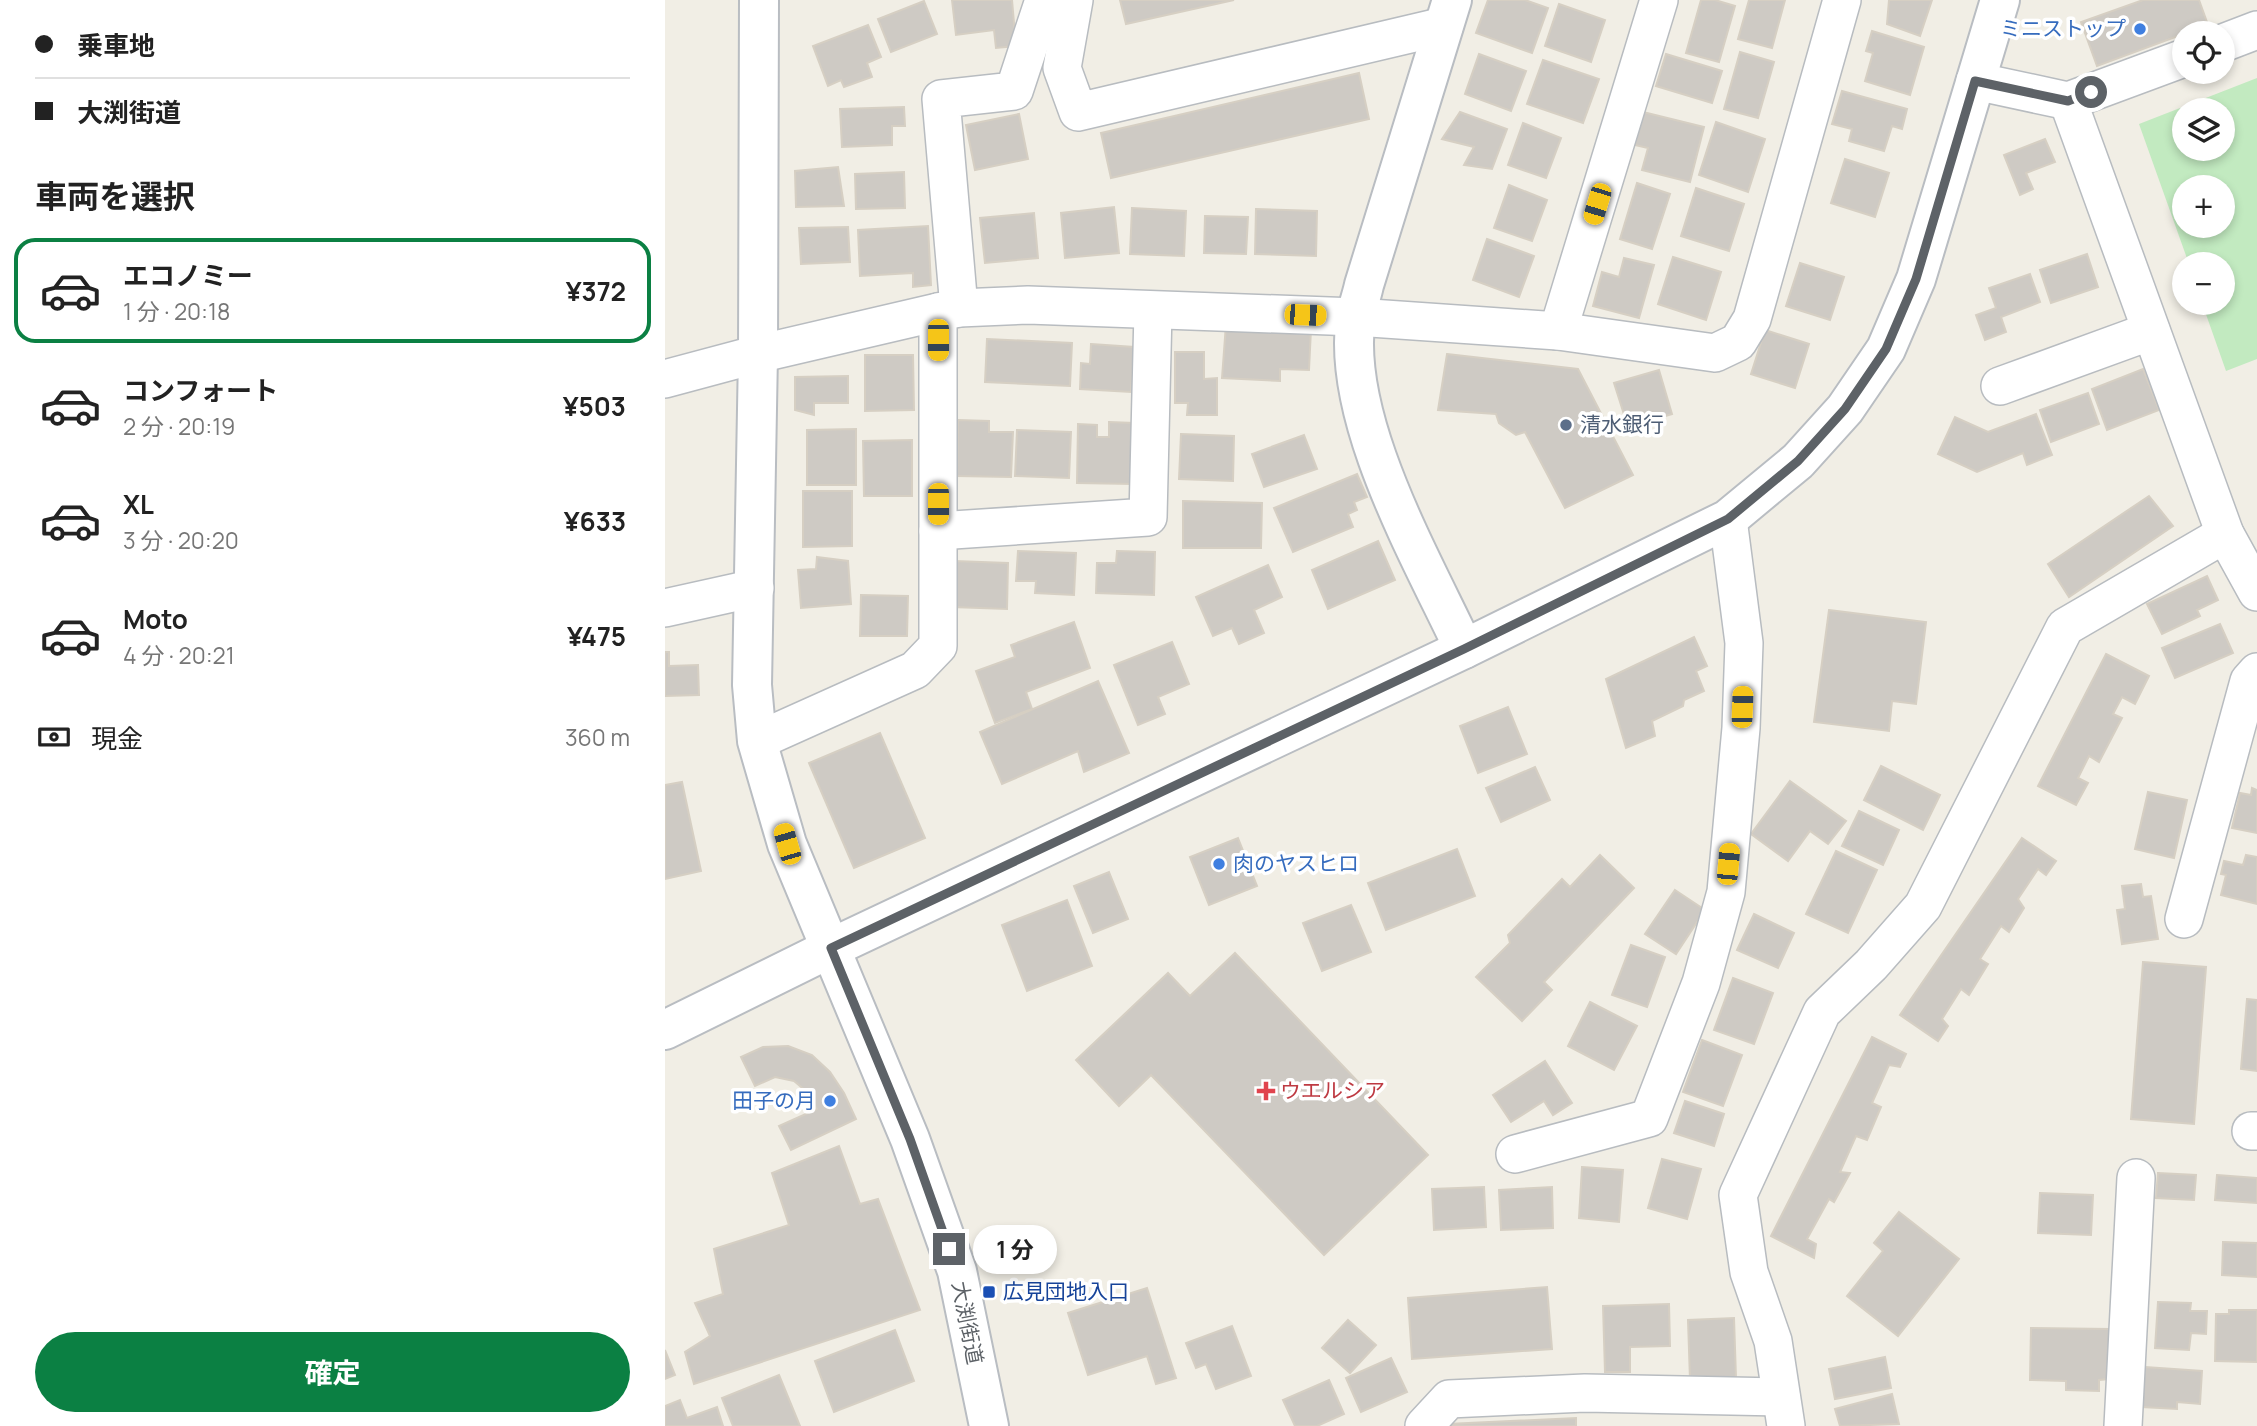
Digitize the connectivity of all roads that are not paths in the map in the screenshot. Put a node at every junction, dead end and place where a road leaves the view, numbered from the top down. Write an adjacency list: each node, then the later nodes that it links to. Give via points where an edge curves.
1 (759, 0): 18 (street, 大渕街道)
2 (1044, 0): 13 (street, via 1014,91 941,99)
3 (1074, 0): 7 (street, via 1062,68 1078,112)
4 (1659, 0): 16 (street)
5 (1842, 0): 16 (street, via 1752,319 1738,341 1715,353)
6 (2000, 0): 11 (street)
7 (1448, 13): 15 (street)
8 (2257, 30): 9 (street)
9 (2235, 38)
10 (2172, 62): 12 (street)
11 (1975, 81): 12 (street); 21 (street, via 1916,279 1886,349 1845,409 1798,461)
12 (2068, 101): 17 (street)
13 (949, 310): 14 (street, via 1028,305); 18 (street); 22 (street)
14 (1153, 311): 15 (street); 22 (street, via 1148,517)
15 (1356, 317): 16 (street); 27 (street, via 1355,360 1363,416 1388,485)
16 (1558, 331)
17 (2151, 331): 20 (street); 23 (street)
18 (758, 354): 19 (street); 24 (street, 大渕街道)
19 (665, 379)
20 (2000, 386)
21 (1728, 519): 27 (street); 33 (street, via 1744,643 1741,728 1726,892 1701,983 1649,1118)
22 (938, 531): 29 (street, via 938,646 915,670)
23 (2225, 534): 25 (street); 35 (street, via 2065,627 1923,906 1822,1012 1738,1195 1749,1272 1773,1342)
24 (755, 588): 26 (street); 29 (street, 大渕街道, via 752,685)
25 (2257, 592)
26 (665, 608)
27 (1464, 649): 31 (street)
28 (2257, 672): 30 (street, via 2249,681)
29 (757, 741): 31 (street, 大渕街道, via 787,844)
30 (2184, 919)
31 (831, 948): 32 (street); 36 (street, 大渕街道, via 910,1139 957,1271)
32 (665, 1030)
33 (1515, 1154)
34 (2136, 1178): 38 (street)
35 (1783, 1411): 37 (street, via 1585,1392 1449,1399)
36 (989, 1426)
37 (1424, 1426)
38 (2123, 1426)

